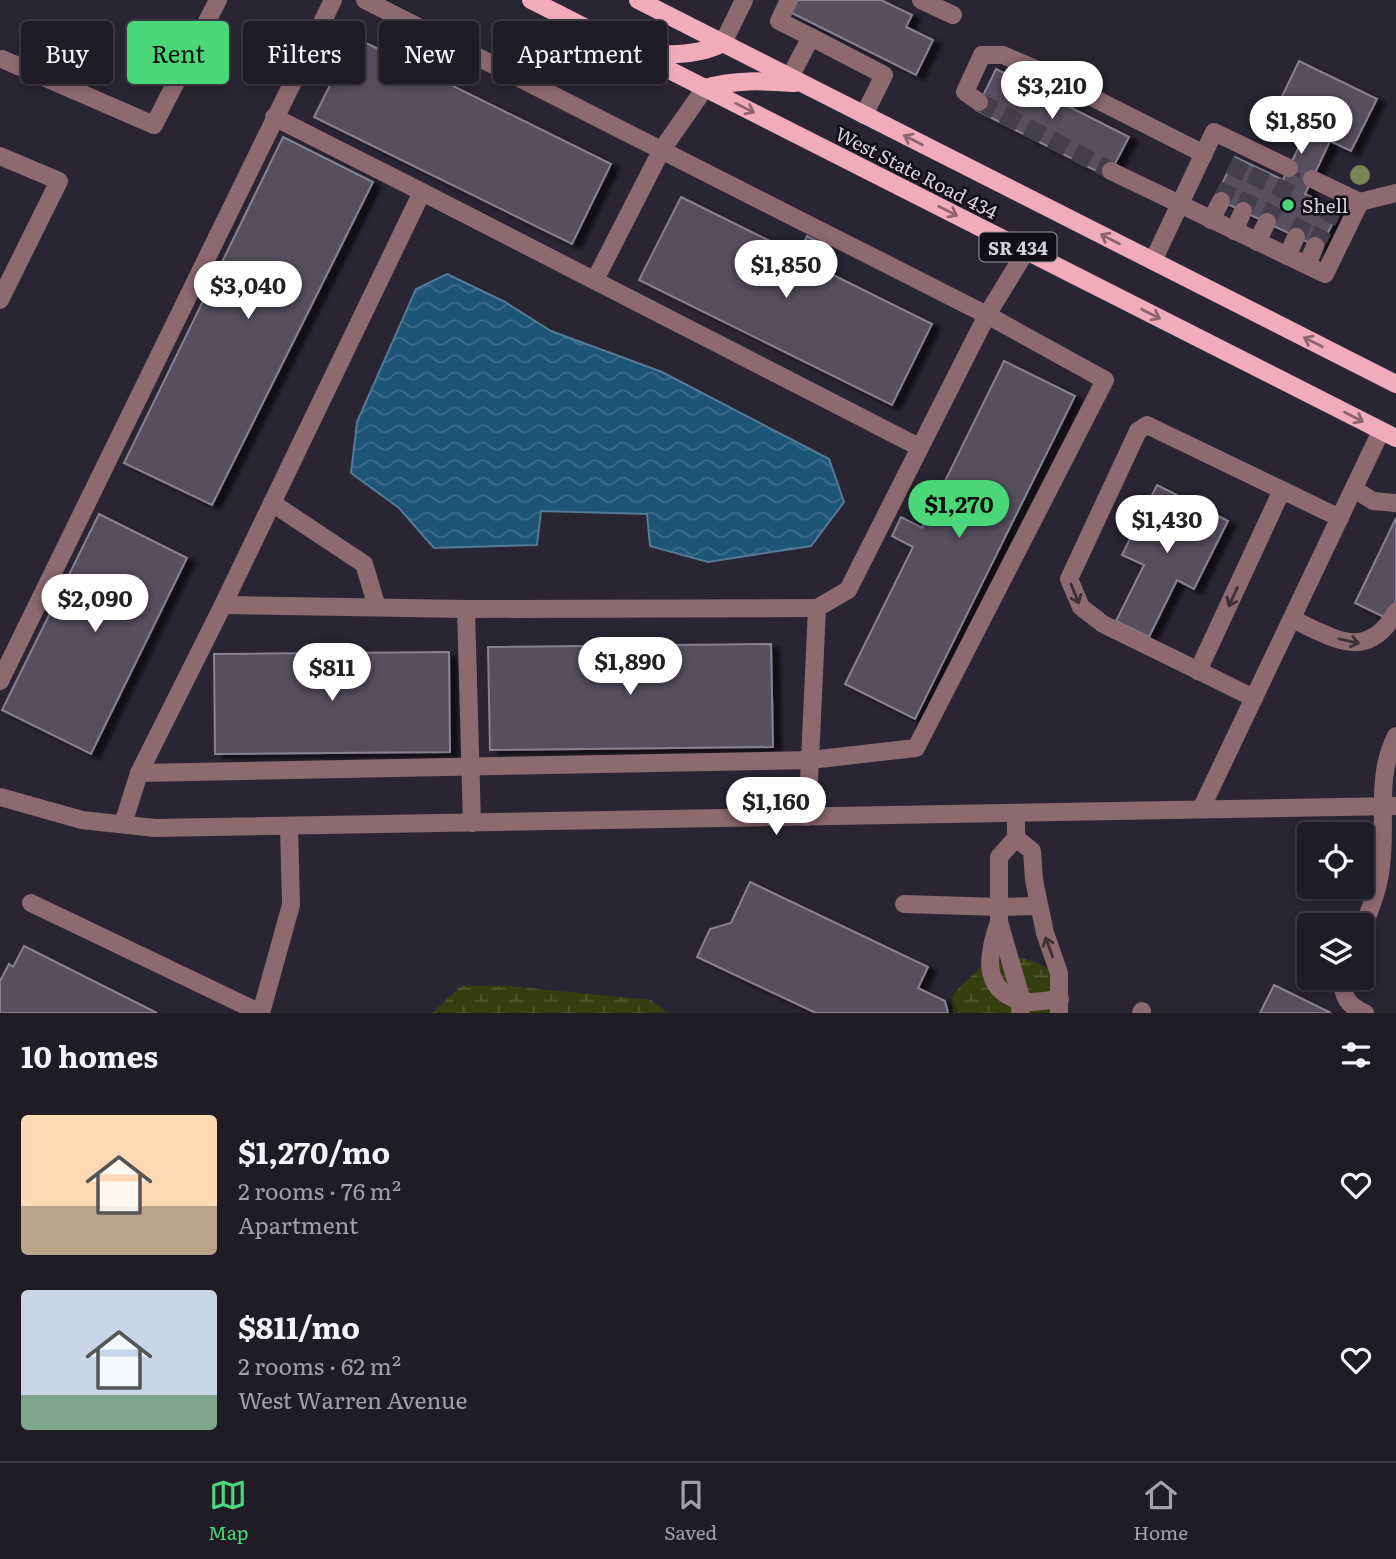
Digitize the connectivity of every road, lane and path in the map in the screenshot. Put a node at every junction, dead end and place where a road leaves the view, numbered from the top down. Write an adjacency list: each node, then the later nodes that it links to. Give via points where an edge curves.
1 (218, 0): 14 (street, via 154,125)
2 (333, 0): 22 (street)
3 (365, 0): 23 (street)
4 (531, 0): 10 (main road, West State Road 434 / SR 434)
5 (638, 0): 12 (main road, West State Road 434 / SR 434)
6 (744, 0): 12 (street)
7 (789, 0): 11 (street, via 779,21)
8 (920, 0): 9 (street)
9 (953, 15)
10 (573, 21)
11 (811, 37): 17 (street); 21 (street, via 884,75)
12 (723, 43): 13 (main road, via 695,53); 17 (main road, West State Road 434 / SR 434)
13 (667, 54)
14 (2, 59)
15 (667, 69): 19 (main road, West State Road 434 / SR 434)
16 (1038, 70): 20 (street, via 1003,55 982,55 965,92)
17 (796, 80): 19 (main road, via 743,80); 21 (main road, West State Road 434 / SR 434)
18 (1060, 81): 24 (street)
19 (705, 88): 23 (street); 41 (main road, West State Road 434 / SR 434, one-way to 41)
20 (979, 102)
21 (864, 115): 43 (main road, West State Road 434 / SR 434, one-way to 21)
22 (274, 117): 29 (street); 63 (street)
23 (661, 151): 45 (street); 47 (street)
24 (1204, 154): 26 (street, via 1214,132 1244,154); 33 (street)
25 (0, 156): 46 (street, via 59,181)
26 (1289, 168)
27 (1111, 171): 33 (street)
28 (1316, 187): 32 (street, via 1337,201)
29 (422, 192): 45 (street); 53 (street)
30 (1396, 193): 32 (street)
31 (1221, 201): 35 (street)
32 (1360, 202): 44 (street, via 1325,275)
33 (1180, 205): 35 (street); 43 (street)
34 (1243, 211): 37 (street)
35 (1211, 220): 37 (street)
36 (1267, 222): 39 (street)
37 (1234, 231): 39 (street)
38 (1296, 237): 42 (street)
39 (1257, 242): 42 (street)
40 (1315, 246): 44 (street)
41 (1026, 251): 47 (street); 49 (main road, West State Road 434 / SR 434, one-way to 49)
42 (1287, 256): 44 (street)
43 (1153, 261): 48 (main road, West State Road 434 / SR 434, one-way to 43)
44 (1307, 265)
45 (595, 280): 50 (street)
46 (0, 300)
47 (987, 315): 50 (street); 66 (street, via 1105,380 916,748)
48 (1396, 384)
49 (1389, 435): 51 (street)
50 (919, 447): 58 (street, via 848,590)
51 (1354, 489): 54 (street, via 1373,501); 55 (street)
52 (1282, 490): 55 (street); 62 (street, one-way to 62); 62 (street, one-way to 62, via 1147,425 1138,431 1069,579 1081,607 1103,624)
53 (272, 503): 56 (street); 57 (street, via 364,564)
54 (1396, 503)
55 (1340, 519): 61 (street)
56 (223, 605): 57 (street); 68 (street)
57 (377, 607): 59 (street)
58 (817, 608): 59 (street); 66 (street)
59 (466, 609): 67 (street)
60 (1396, 612): 61 (street, one-way to 60, via 1361,644 1377,637)
61 (1292, 619): 64 (street)
62 (1198, 671): 64 (street)
63 (0, 681)
64 (1254, 698): 71 (street)
65 (1396, 736): 70 (street, via 1385,768)
66 (810, 760): 67 (street); 73 (street)
67 (471, 766): 68 (street); 74 (street)
68 (139, 773): 75 (street)
69 (0, 797): 75 (street, via 82,820)
70 (1389, 806): 71 (street); 81 (street, via 1381,866)
71 (1202, 809): 72 (street)
72 (1016, 813): 73 (street); 77 (street)
73 (807, 817): 74 (street)
74 (472, 823): 76 (street)
75 (122, 824): 76 (street, via 155,828)
76 (289, 826): 86 (street, via 291,905)
77 (1016, 838): 80 (street, via 1031,851); 82 (street, via 999,857)
78 (31, 904): 86 (street)
79 (904, 904): 82 (street)
80 (1039, 906): 82 (street); 84 (street, one-way to 80, via 1059,973)
81 (1368, 913)
82 (999, 915): 85 (street)
83 (1343, 990): 87 (street, via 1349,1004)
84 (1060, 1006): 85 (street)
85 (1021, 1007)
86 (261, 1013)
87 (1365, 1013)

